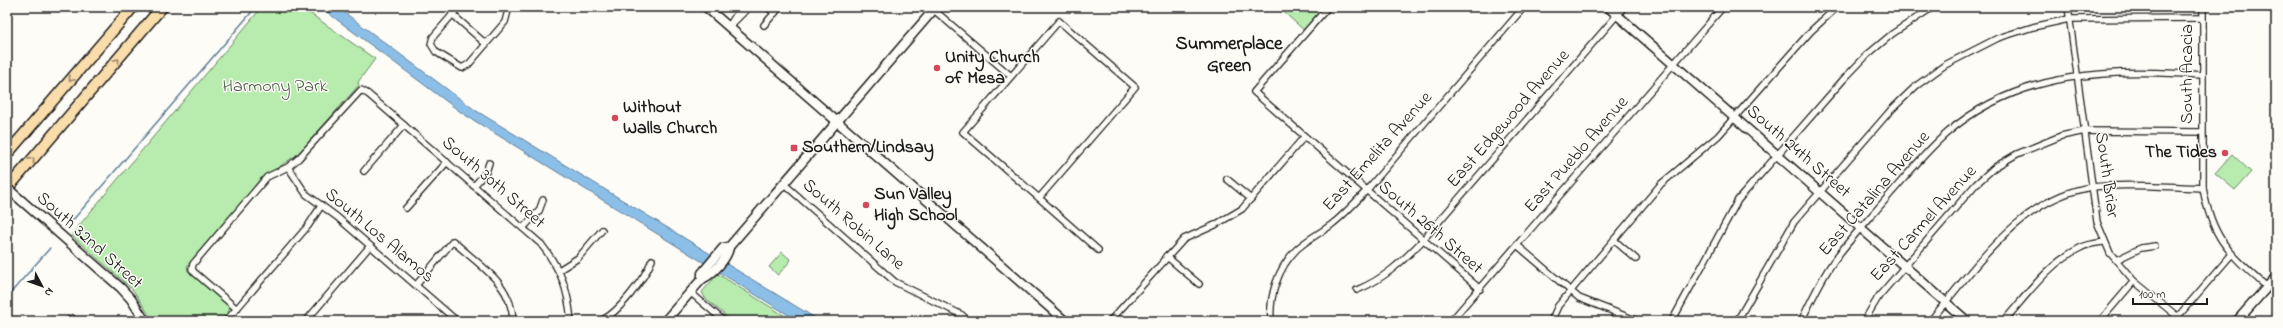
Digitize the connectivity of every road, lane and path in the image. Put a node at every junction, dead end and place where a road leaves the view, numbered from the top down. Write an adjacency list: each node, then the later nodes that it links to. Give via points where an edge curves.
1 (133, 7): 38 (highway, one-way to 38)
2 (162, 7): 49 (highway, one-way to 2)
3 (459, 7): 20 (street)
4 (508, 7): 27 (street, via 505,22)
5 (706, 7): 26 (main road)
6 (741, 7): 26 (street)
7 (748, 7): 26 (street)
8 (767, 7): 21 (street)
9 (780, 7): 21 (street)
10 (1328, 7): 37 (street, South 26th Street, via 1254,92)
11 (1524, 7): 50 (street, East Emelita Avenue)
12 (1608, 7): 22 (main road, South 24th Street)
13 (1624, 7): 22 (street, East Edgewood Avenue)
14 (1723, 7): 28 (street, East Pueblo Avenue)
15 (1837, 7): 32 (street, via 1811,31)
16 (1933, 7): 39 (street, via 1892,34 1867,55)
17 (2068, 7): 24 (street, South Briar)
18 (2203, 7): 23 (street, South Acacia)
19 (935, 8): 31 (street); 33 (main road)
20 (452, 14): 27 (street); 27 (street, via 433,37 432,48 462,68 469,64)
21 (775, 14): 25 (street)
22 (1617, 15): 28 (main road, South 24th Street); 60 (street, East Edgewood Avenue)
23 (2202, 18): 24 (street); 30 (street, South Acacia)
24 (2070, 19): 29 (street, South Briar); 51 (street, via 1998,38 1945,65 1916,86 1890,111)
25 (764, 25)
26 (729, 27): 33 (main road)
27 (486, 44)
28 (1674, 65): 32 (main road, South 24th Street); 63 (street, East Pueblo Avenue)
29 (2076, 75): 30 (street, East Catalina Avenue); 35 (street, South Briar); 58 (street, East Catalina Avenue, via 2012,93 1969,117 1927,152)
30 (2202, 75): 36 (street, South Acacia)
31 (1011, 76): 52 (street, via 963,132); 52 (street, via 1059,21 1135,87)
32 (1734, 118): 39 (main road, South 24th Street); 61 (street, via 1718,136 1661,184)
33 (837, 122): 45 (main road); 100 (main road)
34 (404, 125): 40 (street, South 30th Street); 42 (street, South 30th Street, via 361,90 308,149); 43 (street)
35 (2085, 131): 36 (street, East Carmel Avenue); 47 (street, South Briar); 72 (street, East Carmel Avenue, via 2037,145 1995,167 1976,184)
36 (2202, 132): 48 (street, South Acacia)
37 (1304, 137): 50 (street, South 26th Street); 53 (street)
38 (7, 154)
39 (1777, 156): 51 (main road, South 24th Street); 106 (street, via 1738,200)
40 (447, 162): 46 (street, South 30th Street); 56 (street)
41 (489, 163): 46 (street, via 486,172)
42 (288, 167): 55 (street, South Los Alamos, via 306,194); 84 (street, via 267,178 193,264 192,269)
43 (364, 171)
44 (1227, 179): 53 (street)
45 (783, 183): 82 (main road, via 729,247 729,252 712,267 708,277 702,279); 99 (street, South Robin Lane, via 895,282 962,315)
46 (474, 186): 57 (street, South 30th Street)
47 (2093, 187): 48 (street); 62 (street, South Briar, via 2097,222); 83 (street, via 2055,198 2021,219)
48 (2203, 188): 67 (street, South Acacia, via 2209,218)
49 (7, 189): 90 (main road, South 32nd Street, bridge, via 121,288)
50 (1366, 191): 60 (street, South 26th Street); 102 (street, East Emelita Avenue, via 1331,225 1295,251 1275,285)
51 (1820, 192): 58 (main road, South 24th Street); 107 (street, via 1794,222)
52 (1039, 198): 66 (street)
53 (1250, 199): 68 (street, via 1230,217 1184,239)
54 (543, 200): 57 (street, via 539,211)
55 (321, 206): 64 (street, South Los Alamos, via 338,217); 84 (street, via 308,226)
56 (406, 208)
57 (523, 228): 73 (street, South 30th Street, via 541,244)
58 (1861, 229): 72 (main road, South 24th Street); 108 (street, East Catalina Avenue, via 1836,258)
59 (602, 230): 73 (street, via 578,258)
60 (1423, 240): 79 (street, South 26th Street); 80 (street, East Edgewood Avenue, via 1401,263 1372,284)
61 (1614, 240): 69 (street); 81 (street)
62 (2104, 242): 71 (street, South Briar); 112 (street, via 2082,247 2065,256)
63 (1517, 245): 79 (street, East Pueblo Avenue); 81 (street)
64 (370, 246): 76 (street, South Los Alamos); 92 (street)
65 (2155, 246): 71 (street, via 2141,248)
66 (1098, 250)
67 (2232, 254): 78 (street, South Acacia); 87 (street)
68 (1166, 256): 77 (street); 101 (street)
69 (1636, 259)
70 (652, 260): 96 (street, via 645,275 615,310)
71 (2116, 260): 75 (street, South Briar)
72 (1903, 266): 83 (main road, South 24th Street); 109 (street, East Carmel Avenue, via 1879,296)
73 (559, 270): 95 (street, South 30th Street, via 567,290)
74 (2276, 277): 78 (main road)
75 (2134, 281): 87 (street, South Briar); 113 (street)
76 (416, 284): 93 (street, South Los Alamos); 94 (street, via 453,241 503,287 510,299)
77 (1199, 284)
78 (2267, 286): 114 (main road)
79 (1480, 289): 103 (street, East Pueblo Avenue)
80 (1357, 290)
81 (1571, 291): 85 (street, via 1579,298); 86 (street, via 1558,306)
82 (690, 292): 97 (main road); 98 (street)
83 (1946, 302): 110 (street); 111 (main road, South 24th Street)
84 (237, 309): 91 (street)
85 (1616, 313): 104 (street); 105 (street)
86 (1553, 317)
87 (2176, 319)
88 (68, 321): 89 (street, via 72,318)
89 (74, 321)
90 (144, 321)
91 (226, 321)
92 (306, 321)
93 (458, 321)
94 (514, 321)
95 (570, 321)
96 (601, 321)
97 (665, 321)
98 (724, 321)
99 (968, 321)
100 (1065, 321)
101 (1110, 321)
102 (1271, 321)
103 (1451, 321)
104 (1613, 321)
105 (1638, 321)
106 (1672, 321)
107 (1737, 321)
108 (1801, 321)
109 (1864, 321)
110 (1930, 321)
111 (1967, 321)
112 (2004, 321)
113 (2100, 321)
114 (2238, 321)

